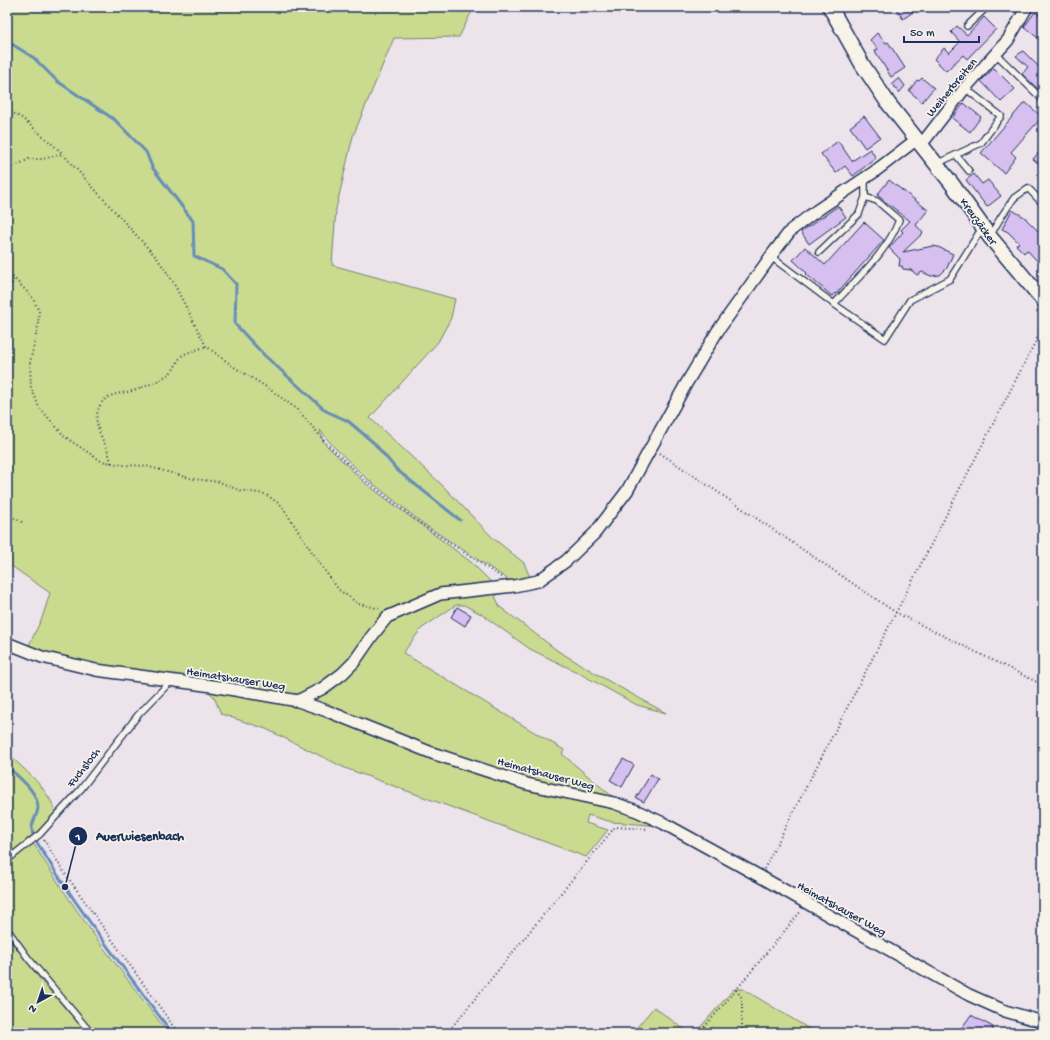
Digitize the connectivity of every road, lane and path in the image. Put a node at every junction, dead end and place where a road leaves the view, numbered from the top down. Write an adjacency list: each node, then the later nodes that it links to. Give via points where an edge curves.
1 (830, 7): 13 (street, Kreuzäcker, via 862,64 888,103)
2 (987, 7): 6 (lane)
3 (1027, 7): 7 (street, Weiherbreiten, via 1008,40)
4 (1039, 7): 5 (lane)
5 (1043, 10)
6 (967, 26)
7 (996, 54): 8 (street, Weiherbreiten); 9 (lane)
8 (965, 88): 13 (street, Weiherbreiten); 15 (lane, via 1001,116 981,143)
9 (1043, 100)
10 (7, 110): 11 (path)
11 (12, 113): 12 (path); 14 (path, via 22,118)
12 (7, 127)
13 (919, 142): 16 (street, Kreuzäcker); 19 (street)
14 (61, 153): 17 (path, via 43,159 28,159); 31 (path, via 157,258 172,280)
15 (956, 155): 16 (lane); 18 (lane)
16 (936, 164): 22 (street, Kreuzäcker)
17 (7, 170)
18 (969, 171)
19 (865, 178): 20 (lane); 24 (street, via 791,230)
20 (865, 197): 23 (lane, via 859,214); 29 (lane, via 877,201 899,220 895,232 880,254)
21 (1043, 204): 22 (lane, via 1028,188 1014,198)
22 (986, 232): 28 (street, Kreuzäcker); 29 (lane, via 950,279 910,300 885,339)
23 (819, 252)
24 (772, 254): 29 (lane); 32 (street, via 718,332)
25 (7, 271): 26 (path)
26 (14, 278): 27 (path); 33 (path, via 32,297 39,311 30,364 31,388 39,406 65,437 101,461)
27 (7, 294)
28 (1043, 300)
29 (834, 304)
30 (1043, 327): 37 (path)
31 (206, 346): 33 (path, via 182,355 171,372 152,383 133,392 113,394 102,402 96,424); 36 (path, via 298,410 332,449 365,480 421,524)
32 (651, 447): 36 (street, via 626,491 594,533 566,561 538,581); 37 (path)
33 (112, 463): 38 (path, via 146,466 192,479 220,482 238,490 265,494 281,505 340,590 359,604 385,610)
34 (7, 514): 35 (path)
35 (22, 522)
36 (514, 586): 38 (street, via 440,594)
37 (895, 612): 41 (path); 46 (path)
38 (387, 617): 42 (street, via 342,674)
39 (7, 643): 40 (street, Heimatshauser Weg, via 42,657 96,670)
40 (171, 681): 42 (street, Heimatshauser Weg); 44 (lane, Fuchsloch, via 138,715 81,789)
41 (1043, 685)
42 (298, 701): 46 (street, Heimatshauser Weg, via 432,753 527,784 614,803 637,811)
43 (649, 829): 53 (path, via 615,827)
44 (39, 835): 45 (lane, Fuchsloch); 52 (path)
45 (7, 860)
46 (761, 877): 47 (street, Heimatshauser Weg)
47 (807, 904): 49 (path); 50 (street, Heimatshauser Weg, via 969,995 1005,1011)
48 (7, 929): 51 (lane)
49 (736, 990): 54 (path); 55 (path, via 742,998)
50 (1043, 1022)
51 (91, 1033)
52 (178, 1033)
53 (447, 1033)
54 (699, 1033)
55 (742, 1033)

